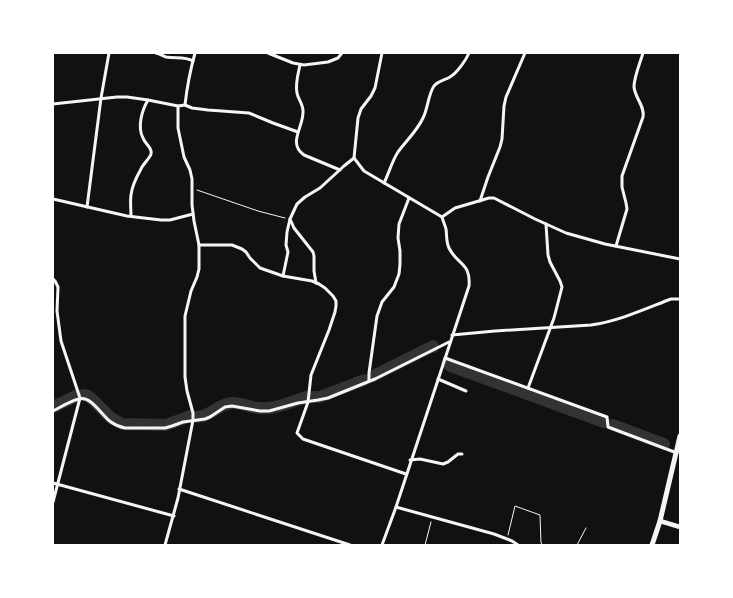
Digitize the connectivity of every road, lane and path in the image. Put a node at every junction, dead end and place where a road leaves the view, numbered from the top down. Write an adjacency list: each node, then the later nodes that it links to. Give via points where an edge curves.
1 (109, 53): 12 (street)
2 (156, 53): 10 (street)
3 (195, 53): 10 (street)
4 (268, 53): 11 (street)
5 (342, 53): 11 (street, via 338,58 328,62)
6 (382, 53): 18 (street, via 375,88 358,118)
7 (469, 53): 20 (street, via 454,75 434,86 424,116 395,157)
8 (525, 53): 24 (street, via 506,97 500,147)
9 (643, 53): 32 (street, via 634,86 644,113 622,176 627,208)
10 (193, 61): 15 (street)
11 (300, 65): 17 (street, via 297,88 303,111)
12 (101, 98): 13 (street); 14 (street); 25 (street)
13 (148, 100): 16 (street); 27 (street, via 140,129 151,154 139,172 131,194)
14 (53, 104)
15 (185, 105): 16 (street); 17 (street, via 192,108 249,113)
16 (178, 106): 21 (street, via 178,128 184,157 190,170)
17 (298, 132): 19 (street, via 297,147 300,152)
18 (354, 158): 19 (street); 20 (street, via 364,171)
19 (340, 170): 29 (street, via 320,188 300,200)
20 (384, 183): 22 (street)
21 (192, 188): 26 (street); 29 (path, via 258,211)
22 (409, 198): 28 (street); 45 (street, via 399,224 400,264 397,281 382,302 377,316)
23 (53, 199): 25 (street)
24 (480, 201): 28 (street, via 455,208); 30 (street, via 494,198)
25 (87, 207): 27 (street)
26 (193, 214): 27 (street, via 170,220); 31 (street)
27 (131, 216)
28 (442, 217): 41 (street, via 449,248 464,265 470,278)
29 (290, 218): 34 (street, via 285,239 288,252); 36 (street, via 294,228 313,252)
30 (546, 224): 32 (street, via 566,233); 40 (street, via 550,262 562,287)
31 (199, 246): 34 (street, via 232,245 242,248 260,268); 51 (street, via 199,269 190,291 185,316 187,391)
32 (616, 246): 33 (street)
33 (680, 259)
34 (283, 276): 36 (street)
35 (53, 279): 39 (street, via 58,287)
36 (316, 283): 49 (street, via 333,296 336,306 311,375)
37 (680, 299): 40 (street, via 671,299 605,323)
38 (53, 311): 39 (street)
39 (57, 311): 48 (street, via 61,341)
40 (550, 327): 41 (street); 46 (street)
41 (452, 335): 42 (street)
42 (450, 342): 43 (street); 45 (street)
43 (445, 358): 44 (street); 46 (street)
44 (438, 379): 47 (street); 55 (street)
45 (369, 381): 49 (street, via 328,398)
46 (528, 388): 54 (street, via 607,417 608,427)
47 (466, 391)
48 (80, 398): 50 (street); 51 (street, via 90,402 110,421 125,428 165,428); 58 (street)
49 (308, 402): 51 (street, via 269,411 225,407 210,417); 56 (street, via 298,433 303,439)
50 (53, 411)
51 (193, 420): 59 (street)
52 (680, 436): 54 (main road)
53 (462, 454): 55 (street, via 443,464)
54 (677, 457): 64 (main road)
55 (410, 460): 56 (street)
56 (406, 474): 61 (street)
57 (53, 483): 58 (street)
58 (58, 484): 60 (street); 62 (street)
59 (179, 489): 62 (street); 69 (street)
60 (53, 502)
61 (396, 507): 63 (street); 70 (street)
62 (174, 516): 68 (street)
63 (432, 518): 67 (street); 71 (path)
64 (660, 521): 65 (main road); 75 (main road)
65 (680, 527)
66 (586, 528): 74 (path)
67 (507, 539): 72 (street); 73 (path, via 514,506 540,515)
68 (165, 545)
69 (350, 545)
70 (382, 545)
71 (425, 545)
72 (518, 545)
73 (543, 545)
74 (577, 545)
75 (652, 545)

